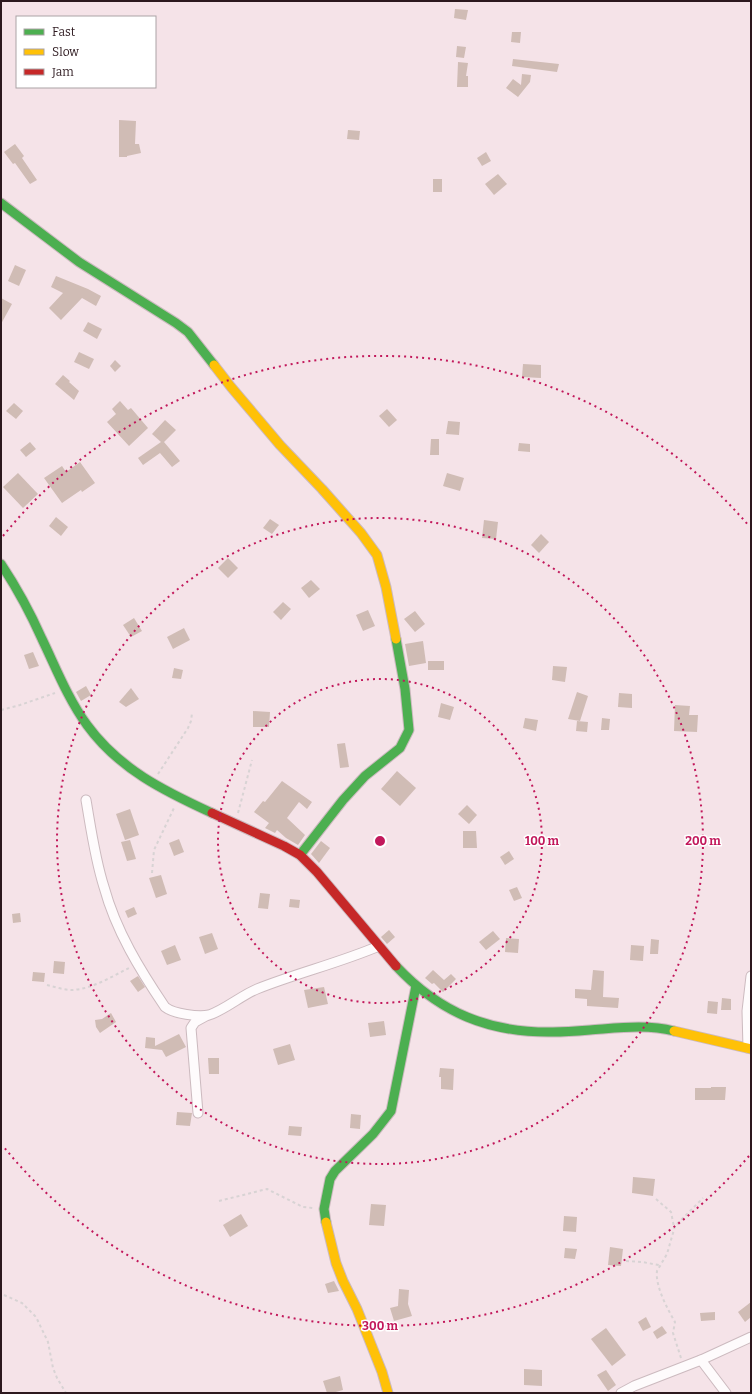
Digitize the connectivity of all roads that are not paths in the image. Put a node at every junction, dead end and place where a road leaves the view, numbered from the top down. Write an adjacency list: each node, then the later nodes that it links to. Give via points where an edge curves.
1 (1, 203): 4 (street, via 80,262 188,332 280,445 361,533 377,555 386,587 405,689 407,735 400,748 365,776 343,800)
2 (1, 564): 4 (street, via 26,603 80,715 102,742 134,772 162,790)
3 (86, 800): 8 (street, via 104,889 137,964 165,1007 175,1012)
4 (300, 855): 5 (street)
5 (379, 946): 7 (street); 8 (street, via 256,989)
6 (751, 976): 9 (street, via 747,1011)
7 (416, 986): 9 (street, via 440,1005 486,1024 541,1032 636,1027 666,1029); 13 (street, via 391,1111 373,1134 335,1171 330,1179 324,1209 336,1263 382,1372)
8 (207, 1015): 10 (street, via 195,1022 191,1028)
9 (749, 1048)
10 (198, 1113)
11 (751, 1336): 12 (street)
12 (701, 1360): 14 (street); 15 (street)
13 (388, 1393)
14 (621, 1393)
15 (726, 1393)

